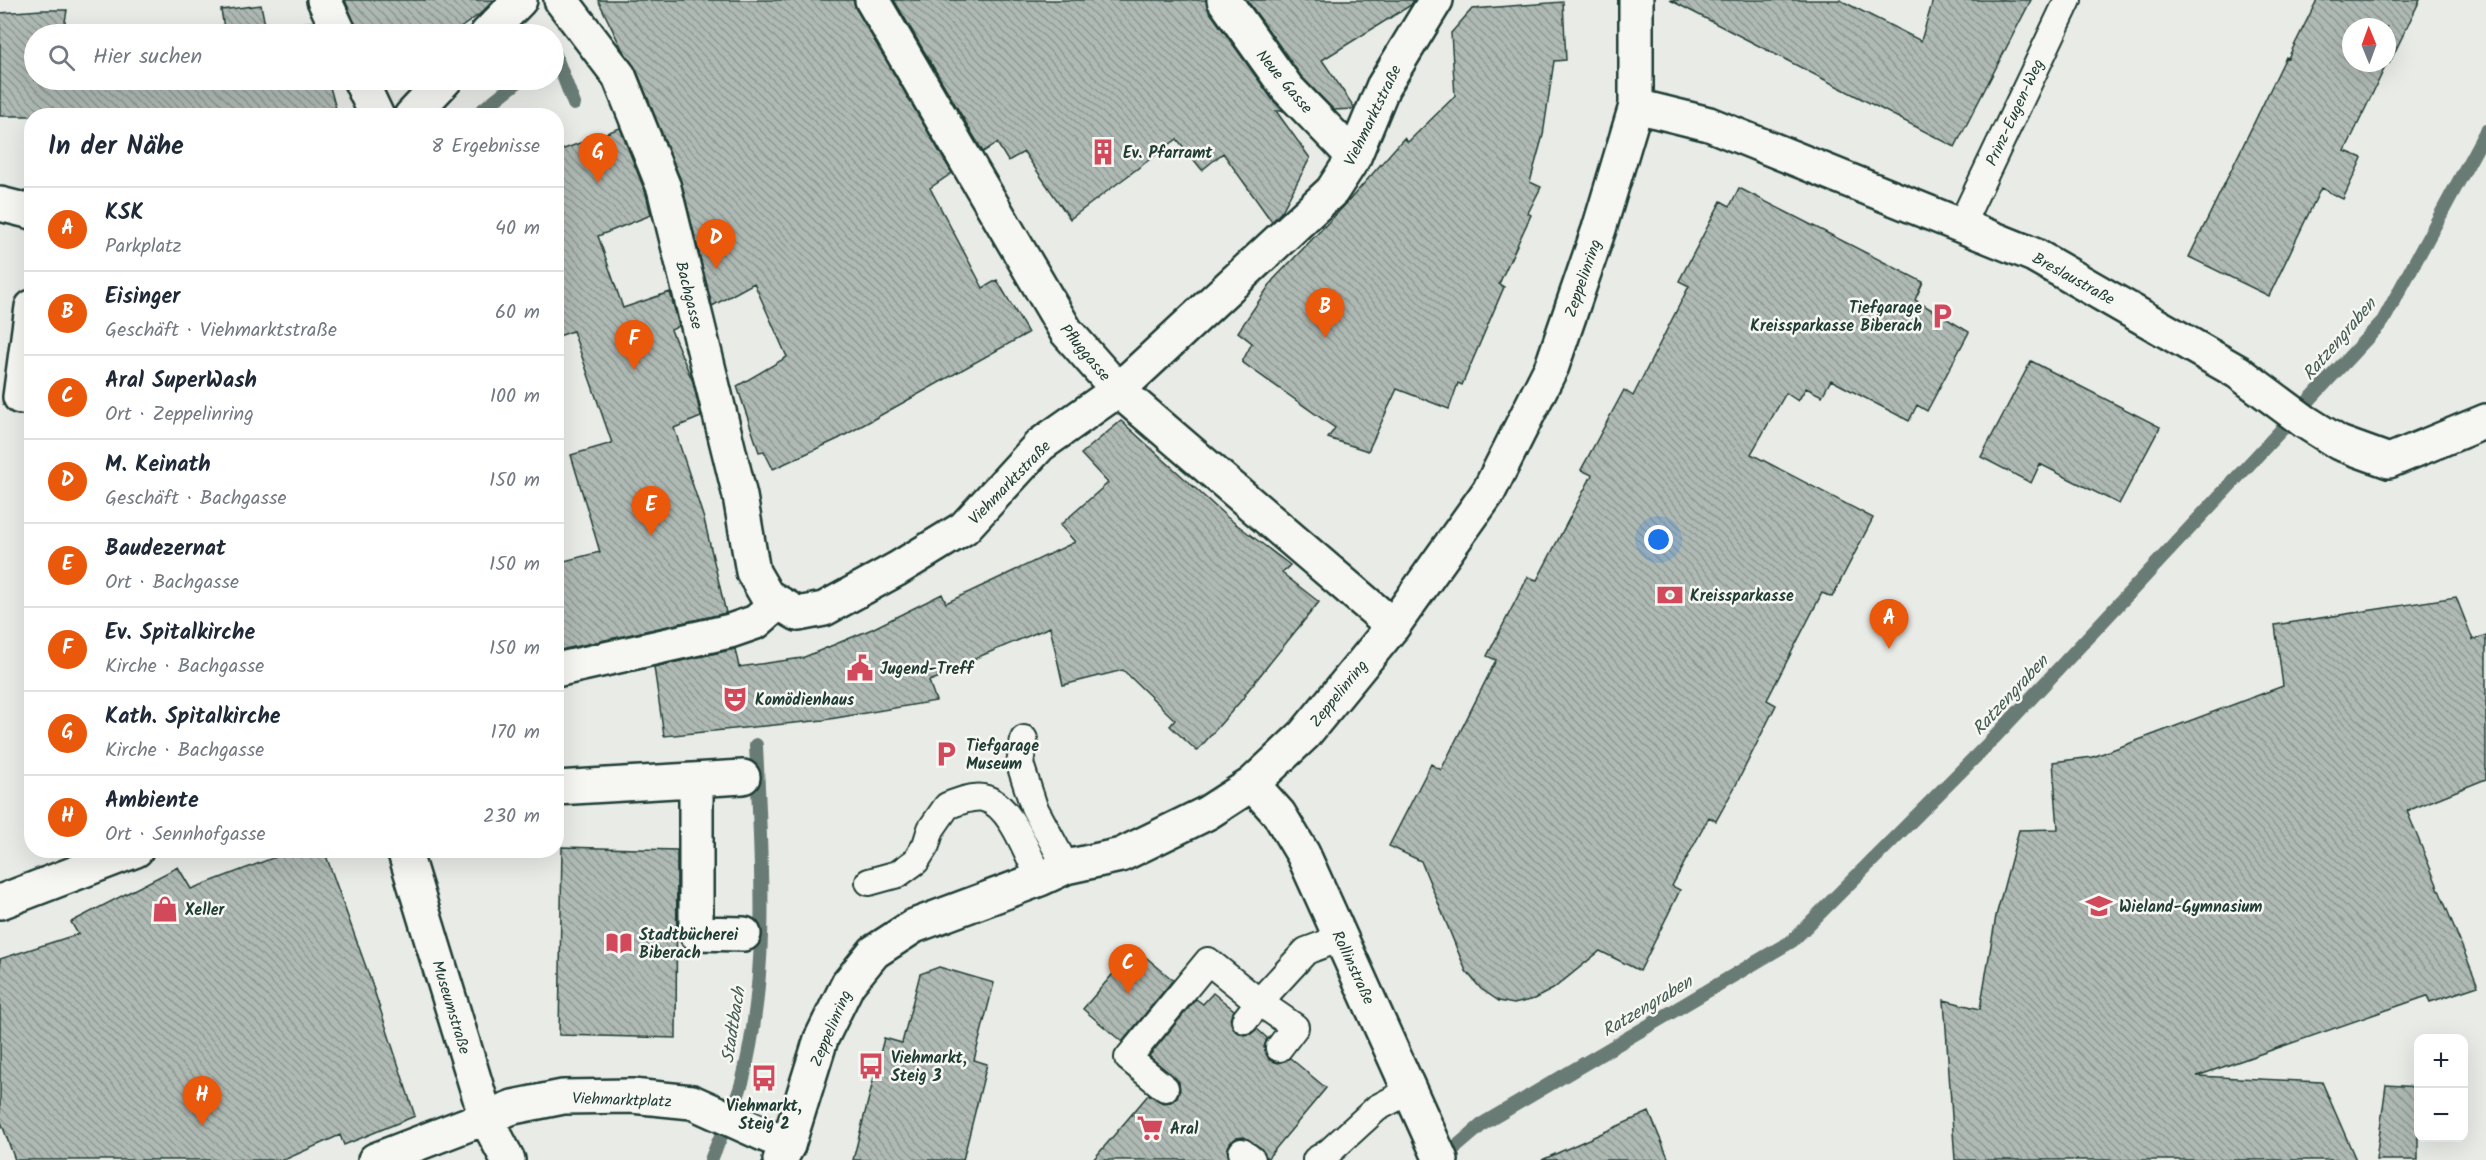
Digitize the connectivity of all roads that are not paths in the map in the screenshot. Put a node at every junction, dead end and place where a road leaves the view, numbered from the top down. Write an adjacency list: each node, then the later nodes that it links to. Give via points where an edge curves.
1 (324, 0): 9 (street)
2 (520, 0): 10 (street)
3 (561, 0): 24 (street, Bachgasse, via 619,76 664,188 740,496 753,572 767,596)
4 (872, 0): 21 (street, Pfluggasse, via 1066,331)
5 (1224, 0): 16 (street, Neue Gasse, via 1287,88)
6 (1436, 0): 16 (street, Viehmarktstraße, via 1383,87)
7 (1636, 0): 13 (street, Zeppelinring)
8 (2068, 0): 19 (lane, Prinz-Eugen-Weg)
9 (335, 24)
10 (497, 24)
11 (365, 90): 14 (street)
12 (436, 90): 15 (street)
13 (1636, 106): 19 (street, Breslaustraße, via 1709,124); 25 (street, Zeppelinring, via 1552,366 1489,491)
14 (373, 108)
15 (419, 108)
16 (1354, 157): 21 (street, Viehmarktstraße, via 1332,191)
17 (0, 204): 18 (street)
18 (24, 210)
19 (1961, 225): 23 (street, Breslaustraße, via 2034,255 2238,372 2339,443 2389,461)
20 (24, 367): 22 (street)
21 (1118, 390): 24 (street, Viehmarktstraße, via 1040,445 964,528 824,609 798,614); 25 (street, Pfluggasse)
22 (20, 397)
23 (2486, 421)
24 (778, 603): 26 (street, via 756,622 730,631)
25 (1393, 627): 30 (street, Zeppelinring, via 1304,735)
26 (564, 668)
27 (1024, 739): 34 (lane, via 1020,764)
28 (743, 777): 29 (street)
29 (696, 780): 31 (street); 37 (street, via 696,933)
30 (1252, 784): 34 (street, Zeppelinring, via 1207,813 1121,855); 38 (street, Rollinstraße, via 1279,814 1303,854)
31 (564, 788)
32 (115, 858): 36 (street)
33 (406, 858): 43 (street, Museumstraße)
34 (1053, 873): 35 (lane, via 1007,813 982,797 946,806 916,861 898,874); 44 (street, Zeppelinring, via 914,926 874,952 848,984 821,1039)
35 (869, 882)
36 (0, 902)
37 (744, 934)
38 (1341, 938): 39 (lane, via 1306,951); 42 (street, Rollinstraße)
39 (1252, 1011): 40 (lane, via 1295,1027); 41 (lane, via 1208,961 1128,1058)
40 (1279, 1048)
41 (1165, 1088)
42 (1411, 1090): 47 (lane, via 1377,1108); 48 (street, Rollinstraße)
43 (486, 1118): 44 (street, Viehmarktplatz, via 513,1107 563,1096 632,1096 692,1102 745,1125); 45 (street, Viehmarktplatz); 46 (street, Museumstraße)
44 (784, 1153)
45 (375, 1160)
46 (508, 1160)
47 (1316, 1160)
48 (1441, 1160)

